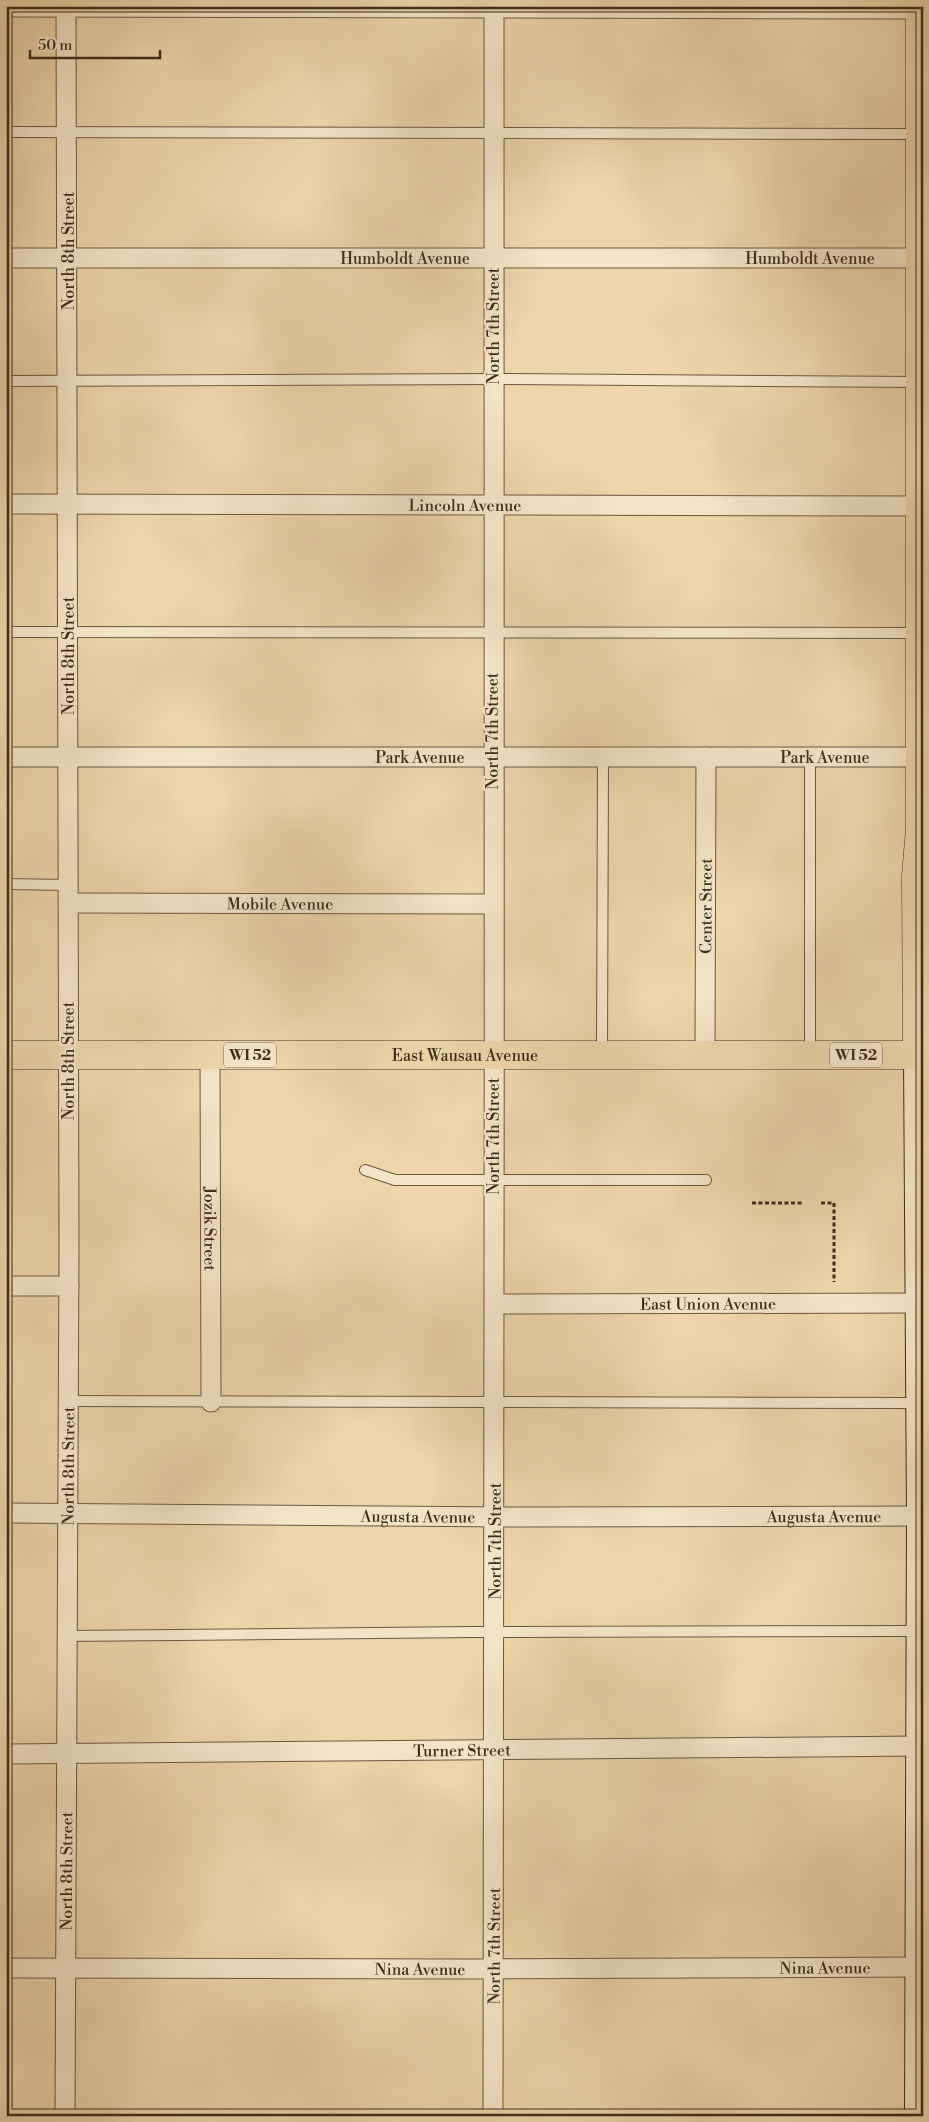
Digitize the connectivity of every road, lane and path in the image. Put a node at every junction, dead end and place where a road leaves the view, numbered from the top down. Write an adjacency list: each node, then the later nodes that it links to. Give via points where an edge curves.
1 (66, 6): 2 (street); 3 (street); 6 (street, North 8th Street)
2 (6, 7)
3 (494, 7): 4 (street); 7 (street, North 7th Street)
4 (921, 8): 8 (main road)
5 (6, 132): 6 (lane)
6 (67, 132): 7 (lane); 10 (street, North 8th Street)
7 (494, 132): 8 (lane); 11 (street, North 7th Street)
8 (922, 134): 12 (main road)
9 (6, 258): 10 (street, Humboldt Avenue)
10 (66, 258): 11 (street, Humboldt Avenue); 15 (street, North 8th Street)
11 (493, 258): 12 (street, Humboldt Avenue); 13 (street, North 7th Street)
12 (921, 258): 16 (main road)
13 (493, 379): 15 (lane); 16 (lane); 19 (street, North 7th Street)
14 (6, 381): 15 (lane)
15 (68, 381): 18 (street, North 8th Street)
16 (921, 382): 20 (main road)
17 (6, 504): 18 (street, Lincoln Avenue)
18 (69, 504): 19 (street, Lincoln Avenue); 22 (street, North 8th Street)
19 (492, 506): 20 (street, Lincoln Avenue); 23 (street, North 7th Street)
20 (921, 506): 24 (main road)
21 (6, 632): 22 (lane)
22 (68, 632): 23 (lane); 26 (street, North 8th Street)
23 (492, 632): 24 (lane); 27 (street, North 7th Street)
24 (921, 633): 31 (main road)
25 (6, 757): 26 (street, Park Avenue)
26 (68, 757): 27 (street, Park Avenue); 33 (street, North 8th Street)
27 (492, 757): 28 (street, Park Avenue); 35 (street, North 7th Street)
28 (603, 757): 29 (street, Park Avenue); 41 (lane)
29 (706, 757): 30 (street, Park Avenue); 42 (street, Center Street)
30 (810, 757): 31 (street, Park Avenue); 43 (lane)
31 (921, 757): 36 (main road)
32 (6, 884): 33 (lane)
33 (68, 885): 34 (street, North 8th Street)
34 (68, 903): 35 (street, Mobile Avenue); 38 (street, North 8th Street)
35 (493, 904): 40 (street, North 7th Street)
36 (921, 910): 44 (main road)
37 (6, 1054): 38 (main road, East Wausau Avenue / WI 52)
38 (68, 1055): 39 (main road, East Wausau Avenue / WI 52); 54 (street, North 8th Street)
39 (210, 1055): 40 (main road, East Wausau Avenue / WI 52); 58 (street, Jozik Street)
40 (493, 1055): 41 (main road, East Wausau Avenue / WI 52); 47 (street, North 7th Street)
41 (602, 1055): 42 (main road, East Wausau Avenue / WI 52)
42 (705, 1055): 43 (main road, East Wausau Avenue / WI 52)
43 (810, 1055): 44 (main road, East Wausau Avenue / WI 52)
44 (920, 1055): 46 (main road)
45 (365, 1170): 47 (lane, via 396,1180)
46 (921, 1179): 55 (main road)
47 (494, 1180): 48 (lane); 56 (street, North 7th Street)
48 (706, 1180)
49 (752, 1203): 50 (path)
50 (804, 1203)
51 (820, 1203): 52 (path, via 834,1204)
52 (834, 1282)
53 (6, 1286): 54 (street)
54 (69, 1286): 57 (street, North 8th Street)
55 (921, 1303): 56 (street, East Union Avenue); 60 (main road)
56 (494, 1304): 59 (street, North 7th Street)
57 (68, 1401): 58 (lane); 61 (street, North 8th Street)
58 (211, 1402): 59 (lane)
59 (494, 1402): 60 (lane); 63 (street, North 7th Street)
60 (919, 1403): 64 (main road)
61 (67, 1512): 62 (street, Augusta Avenue); 63 (street, Augusta Avenue); 67 (street, North 8th Street)
62 (6, 1513)
63 (495, 1516): 64 (street, Augusta Avenue); 66 (street, North 7th Street)
64 (920, 1516): 65 (main road)
65 (919, 1631): 66 (lane); 68 (main road)
66 (494, 1632): 67 (lane); 69 (street, North 7th Street)
67 (66, 1636): 71 (street, North 8th Street)
68 (919, 1746): 69 (street, Turner Street); 72 (main road)
69 (495, 1751): 71 (street, Turner Street); 75 (street, North 7th Street)
70 (6, 1754): 71 (street, Turner Street)
71 (67, 1754): 74 (street, North 8th Street)
72 (921, 1967): 75 (street, Nina Avenue); 78 (main road)
73 (6, 1968): 74 (street, Nina Avenue)
74 (66, 1968): 75 (street, Nina Avenue); 76 (street, North 8th Street)
75 (494, 1969): 77 (street, North 7th Street)
76 (65, 2116)
77 (493, 2116)
78 (918, 2116)

